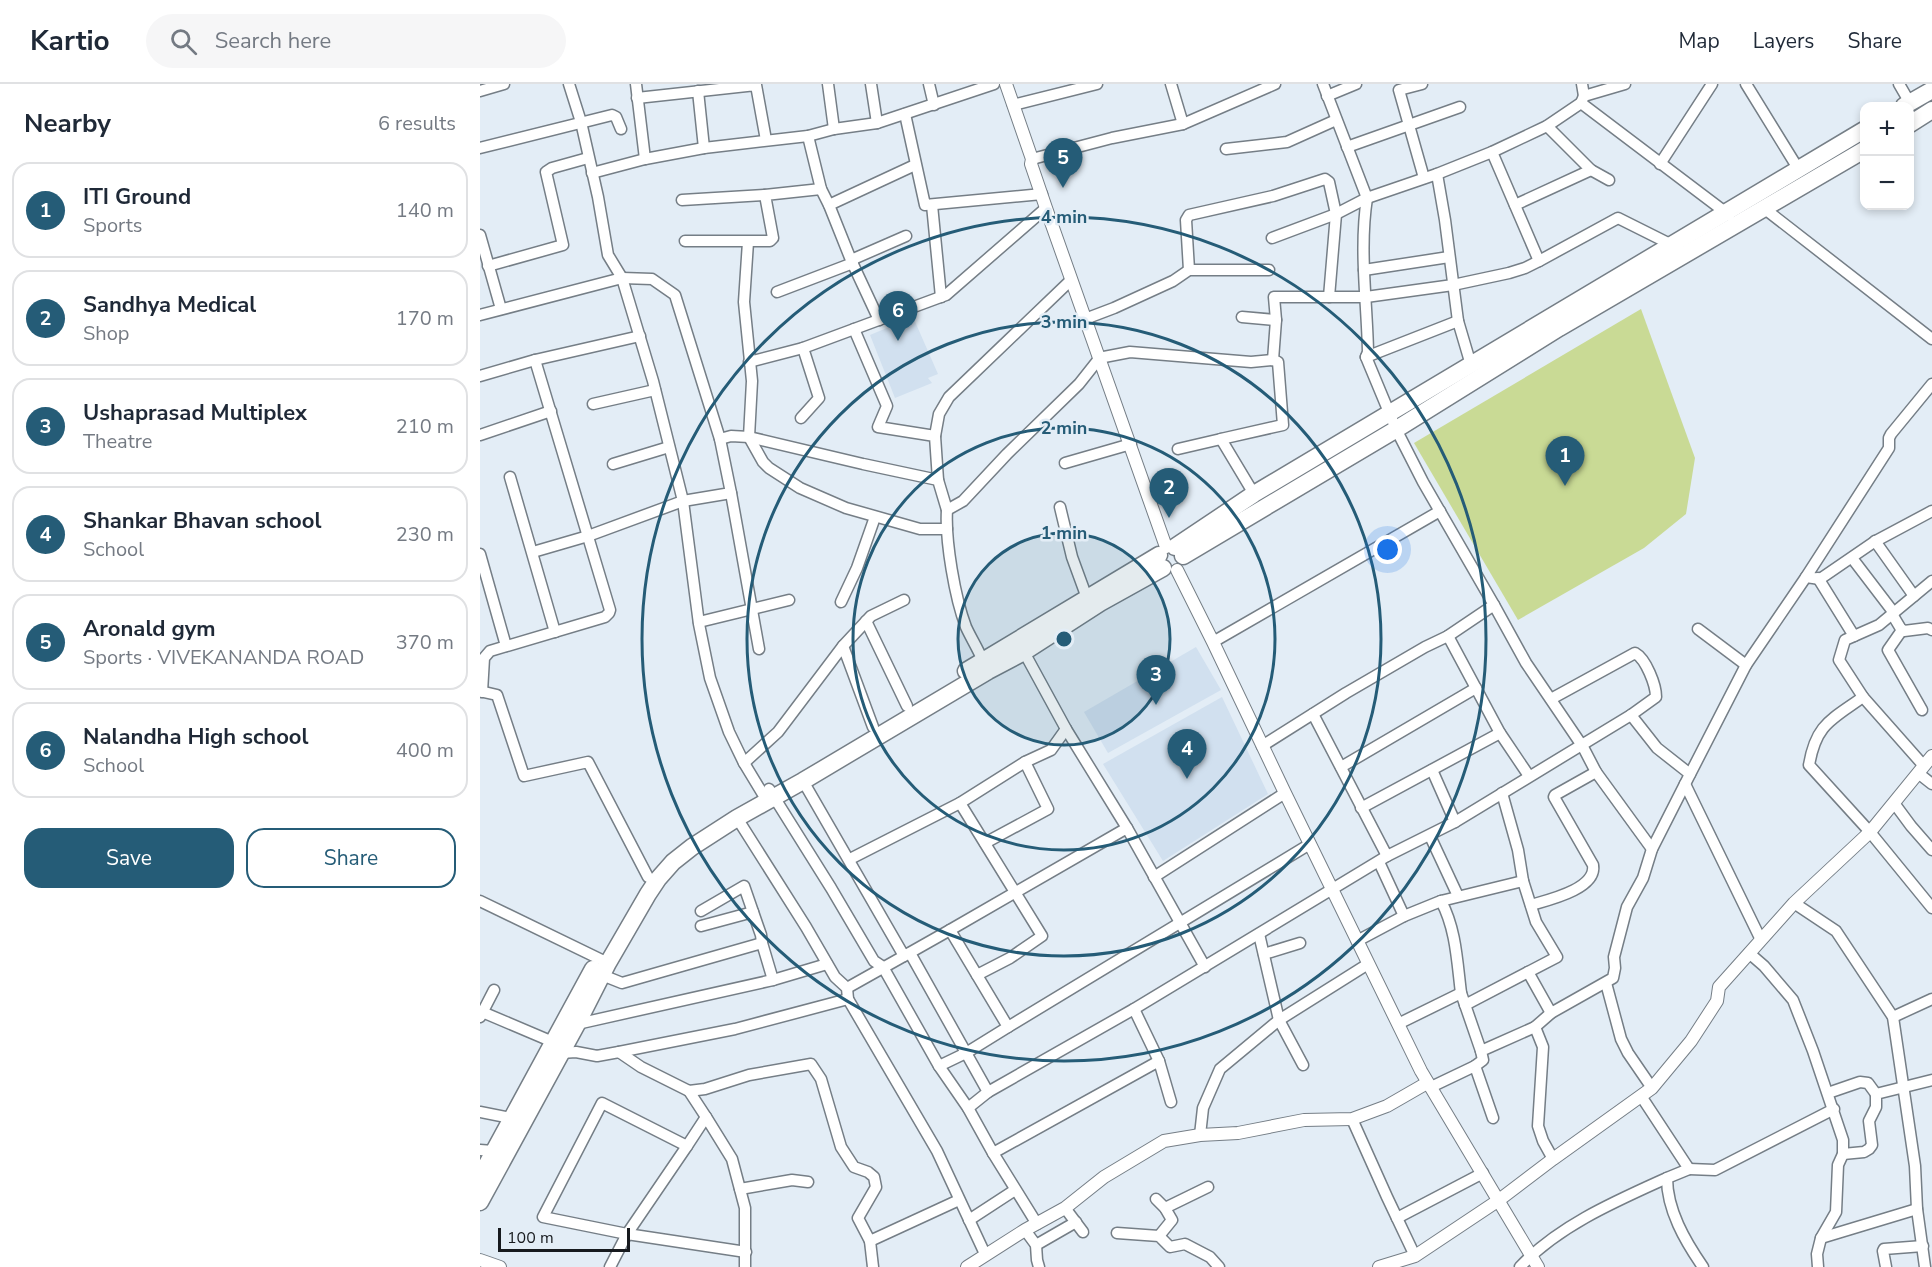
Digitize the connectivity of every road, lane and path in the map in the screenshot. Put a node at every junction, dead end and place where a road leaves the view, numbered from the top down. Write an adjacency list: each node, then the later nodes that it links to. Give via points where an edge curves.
1 (504, 84): 24 (street)
2 (569, 84): 39 (street)
3 (636, 84): 28 (street)
4 (828, 84): 45 (street)
5 (872, 84): 40 (street)
6 (929, 84): 32 (street)
7 (994, 84): 32 (street)
8 (1006, 84): 33 (street)
9 (1097, 84): 21 (street)
10 (1171, 84): 41 (street)
11 (1275, 84): 41 (street)
12 (1323, 84): 27 (street)
13 (1356, 84): 27 (street)
14 (1422, 84): 22 (street)
15 (1582, 84): 29 (street)
16 (1625, 84): 29 (street)
17 (1712, 84): 58 (street)
18 (1746, 84): 61 (street)
19 (1899, 84): 30 (street)
20 (724, 86): 26 (street); 48 (street, via 756,85)
21 (1080, 86): 33 (street)
22 (1398, 87): 42 (street)
23 (682, 89): 26 (street); 28 (street)
24 (480, 90)
25 (1932, 90): 31 (main road)
26 (698, 91): 51 (street)
27 (1327, 96): 37 (street)
28 (637, 98): 56 (street)
29 (1583, 99): 43 (street); 58 (street)
30 (1906, 102)
31 (1912, 102)
32 (934, 105): 36 (street)
33 (1013, 105): 57 (street)
34 (1460, 107): 42 (street)
35 (1932, 110): 38 (main road)
36 (905, 114): 40 (street); 59 (street)
37 (1336, 120): 49 (street); 52 (street, via 1287,142)
38 (1914, 121)
39 (581, 122): 44 (street, via 612,115); 50 (street); 55 (street)
40 (877, 123): 45 (street)
41 (1183, 124): 57 (street)
42 (1410, 124): 49 (street); 64 (street)
43 (1547, 126): 53 (street); 60 (street)
44 (621, 129)
45 (834, 129): 47 (street)
46 (1860, 132): 61 (main road)
47 (808, 136): 48 (street); 66 (street)
48 (766, 140): 51 (street)
49 (1347, 147): 69 (street)
50 (480, 148)
51 (704, 148): 56 (street)
52 (1226, 149)
53 (1492, 152): 63 (street); 73 (street)
54 (1860, 152): 75 (main road)
55 (588, 158): 62 (street); 88 (street, via 546,172 563,245)
56 (645, 159): 62 (street)
57 (1032, 159): 67 (street)
58 (1660, 164): 76 (street)
59 (916, 168): 71 (street); 72 (street, via 925,205)
60 (1591, 170): 65 (street); 73 (street)
61 (1799, 170): 76 (main road)
62 (592, 173): 92 (street, via 608,255)
63 (1437, 174): 64 (street); 85 (street)
64 (1425, 178): 69 (street)
65 (1610, 180)
66 (821, 189): 68 (street); 71 (street)
67 (1042, 194): 72 (street); 74 (street)
68 (765, 195): 70 (street); 83 (street, via 773,238)
69 (1367, 198): 77 (street); 91 (street)
70 (682, 200)
71 (829, 205): 86 (street)
72 (932, 205): 96 (street)
73 (1515, 205): 87 (street)
74 (1046, 208): 93 (street); 96 (street)
75 (1765, 208): 78 (main road); 108 (street)
76 (1726, 212): 78 (street); 84 (main road)
77 (1336, 214): 81 (street); 89 (street, via 1325,178 1273,196 1192,214 1186,220); 97 (street)
78 (1740, 223): 122 (main road)
79 (480, 235): 88 (street)
80 (906, 236): 86 (street)
81 (1272, 238)
82 (685, 241): 83 (street)
83 (748, 242): 114 (street, via 744,302)
84 (1672, 245): 87 (street, via 1618,218); 115 (main road)
85 (1449, 257): 91 (street); 94 (street)
86 (852, 261): 95 (street); 103 (street)
87 (1539, 261): 94 (street, via 1516,272)
88 (488, 266): 99 (street)
89 (1189, 270): 90 (street); 102 (street)
90 (1269, 270)
91 (1364, 270): 98 (street)
92 (622, 278): 99 (street); 107 (street); 126 (street, via 652,279 675,295)
93 (1071, 280): 102 (street); 124 (street, via 949,397 939,414)
94 (1453, 285): 98 (street); 105 (street)
95 (777, 292)
96 (941, 297): 103 (street)
97 (1329, 297): 98 (street); 104 (street, via 1274,297)
98 (1366, 297): 110 (street)
99 (501, 309): 100 (street)
100 (480, 315)
101 (1242, 317): 104 (street)
102 (1085, 319): 112 (street)
103 (879, 320): 106 (street)
104 (1276, 320): 113 (street)
105 (1458, 321): 110 (street); 115 (street)
106 (854, 329): 109 (street); 124 (street, via 886,406 878,427)
107 (640, 336): 111 (street); 118 (street)
108 (1932, 339)
109 (803, 348): 114 (street); 121 (street, via 819,398)
110 (1366, 357): 122 (street)
111 (535, 360): 116 (street); 120 (street)
112 (1098, 360): 113 (street, via 1130,352 1251,362); 128 (street); 139 (street, via 963,501)
113 (1273, 360): 127 (street, via 1278,362 1283,425)
114 (749, 362): 125 (street)
115 (1471, 365): 122 (main road)
116 (480, 376)
117 (1932, 384): 150 (street, via 1888,438 1889,448)
118 (655, 390): 119 (street); 129 (street)
119 (593, 404)
120 (550, 411): 123 (street); 144 (street)
121 (801, 418)
122 (1393, 421): 136 (main road); 140 (street); 148 (main road)
123 (480, 435)
124 (935, 436): 134 (street)
125 (749, 437): 126 (street); 134 (street); 142 (street, via 766,465 800,488)
126 (720, 439): 135 (street)
127 (1221, 439): 130 (street); 136 (street)
128 (1131, 444): 131 (street); 148 (street)
129 (669, 447): 132 (street); 137 (street)
130 (1178, 449)
131 (1065, 463)
132 (613, 464)
133 (510, 477): 146 (street)
134 (938, 480): 139 (street)
135 (731, 492): 137 (street); 159 (street)
136 (1254, 494): 148 (main road)
137 (683, 501): 144 (street); 162 (street)
138 (1060, 507): 154 (street)
139 (947, 510): 143 (street)
140 (1440, 511): 158 (street); 169 (street)
141 (1932, 511): 145 (street)
142 (875, 517): 143 (street, via 920,530); 157 (street)
143 (947, 529): 174 (street, via 957,599)
144 (588, 536): 146 (street); 166 (street, via 609,613)
145 (1875, 541): 149 (street); 153 (street)
146 (533, 552): 166 (street)
147 (480, 554): 171 (street)
148 (1171, 557): 154 (main road); 169 (street); 173 (main road)
149 (1852, 558): 151 (street); 160 (street)
150 (1806, 577): 151 (street); 175 (street)
151 (1818, 578): 168 (street)
152 (1932, 581): 153 (street)
153 (1914, 596): 160 (street)
154 (1087, 598): 174 (main road)
155 (789, 600): 159 (street)
156 (904, 600): 161 (street)
157 (841, 602)
158 (1494, 605): 167 (street); 179 (street)
159 (752, 610): 162 (street); 172 (street)
160 (1893, 614): 164 (street); 168 (street)
161 (866, 621): 170 (street); 180 (street)
162 (699, 622): 191 (street, via 710,678)
163 (1698, 629): 175 (street)
164 (1902, 630): 165 (street); 181 (street, via 1888,650)
165 (1932, 630)
166 (555, 632): 171 (street)
167 (1448, 636): 176 (street); 182 (street)
168 (1854, 636): 178 (street, via 1845,640 1839,660)
169 (1213, 642): 188 (street)
170 (843, 645): 184 (street); 191 (street, via 778,732)
171 (506, 646): 177 (street, via 490,651 484,658)
172 (759, 649)
173 (1024, 652): 185 (street); 198 (main road)
174 (983, 660): 180 (main road)
175 (1746, 665): 197 (street)
176 (1476, 688): 186 (street); 192 (street)
177 (481, 692): 217 (street, via 497,695 524,777 588,762)
178 (1863, 697): 194 (street); 209 (street, via 1824,725 1813,744 1809,765)
179 (1551, 699): 183 (street, via 1635,653 1641,657 1655,686 1656,697); 187 (street)
180 (907, 706): 184 (main road)
181 (1922, 710)
182 (1313, 714): 188 (street); 192 (street)
183 (1631, 715): 187 (street); 197 (street)
184 (873, 727): 202 (main road)
185 (1066, 729): 190 (street, via 1051,750); 208 (street)
186 (1500, 733): 193 (street); 196 (street)
187 (1581, 744): 195 (street); 196 (street)
188 (1262, 746): 200 (street)
189 (1932, 756): 194 (street)
190 (1025, 762): 203 (street); 211 (street, via 1048,809)
191 (744, 763): 202 (street)
192 (1341, 768): 205 (street)
193 (1432, 770): 205 (street); 207 (street)
194 (1921, 770): 199 (street); 204 (street)
195 (1596, 772): 213 (street); 226 (street, via 1554,797 1593,865 1592,873 1575,890)
196 (1529, 776): 201 (street)
197 (1687, 779): 213 (street); 235 (street)
198 (803, 781): 202 (main road); 215 (street)
199 (1932, 784)
200 (1285, 793): 212 (street); 218 (street)
201 (1502, 793): 207 (street); 219 (street)
202 (768, 795): 206 (main road); 217 (main road, via 685,840); 245 (street, via 831,888 874,961)
203 (960, 803): 211 (street); 215 (street)
204 (1894, 803): 209 (street); 214 (street)
205 (1361, 808): 216 (street)
206 (738, 818): 242 (street); 244 (main road, via 681,856 658,879)
207 (1455, 822): 210 (street)
208 (1127, 828): 218 (street); 221 (street)
209 (1870, 832): 225 (street); 227 (street)
210 (1430, 836): 216 (street); 222 (street)
211 (985, 843): 221 (street)
212 (1310, 844): 220 (street); 231 (street)
213 (1652, 849): 250 (street, via 1643,878 1627,907 1614,957 1613,978)
214 (1932, 850)
215 (850, 859): 240 (street)
216 (1383, 859): 220 (street); 230 (street)
217 (648, 877): 244 (main road)
218 (1154, 877): 231 (street)
219 (1523, 881): 222 (street); 226 (street)
220 (1332, 890): 234 (street); 236 (street)
221 (1015, 891): 233 (street); 248 (street, via 1042,938)
222 (1458, 896): 224 (street)
223 (480, 901): 244 (street)
224 (1441, 901): 230 (street); 253 (street, via 1454,932)
225 (1794, 903): 235 (street); 259 (street, via 1836,931)
226 (1531, 905): 247 (street, via 1536,922 1557,957)
227 (1932, 908)
228 (700, 911): 229 (street, via 744,886)
229 (753, 912): 232 (street); 237 (street)
230 (1404, 916): 236 (street)
231 (1180, 924): 246 (street); 263 (street)
232 (701, 926)
233 (950, 930): 240 (street); 248 (street)
234 (1259, 934): 241 (street); 246 (street)
235 (1761, 940): 239 (street)
236 (1357, 941): 243 (street)
237 (762, 943): 244 (street, via 622,983); 249 (street)
238 (1300, 943): 241 (street)
239 (1749, 953): 275 (street, via 1719,987 1717,1001 1692,1041); 279 (street, via 1792,1000)
240 (907, 954): 245 (street); 268 (street)
241 (1264, 954): 260 (street)
242 (827, 964): 249 (street); 252 (street)
243 (1368, 964): 260 (street); 262 (street)
244 (603, 965): 261 (main road); 265 (main road)
245 (883, 967): 252 (street); 272 (street)
246 (1205, 967): 256 (street)
247 (1528, 972): 255 (street); 258 (street)
248 (977, 975): 263 (street)
249 (773, 980): 261 (street)
250 (1606, 983): 258 (street); 275 (street, via 1628,1053)
251 (494, 990): 257 (street)
252 (848, 993): 267 (street, via 735,1029); 305 (street, via 937,1151)
253 (1461, 993): 255 (street); 262 (street)
254 (1932, 999): 259 (street)
255 (1465, 1005): 266 (street)
256 (1134, 1009): 269 (street); 278 (street)
257 (481, 1013): 265 (street)
258 (1551, 1013): 264 (street)
259 (1893, 1017): 276 (street)
260 (1279, 1020): 270 (street); 290 (street, via 1220,1069 1203,1108)
261 (577, 1024): 265 (main road)
262 (1398, 1024): 274 (street)
263 (1008, 1027): 268 (street)
264 (1535, 1027): 266 (street); 295 (street, via 1543,1047 1538,1126)
265 (557, 1047): 267 (street, via 597,1056); 288 (main road); 307 (main road)
266 (1481, 1051): 271 (street, via 1483,1060)
267 (619, 1052): 277 (street)
268 (966, 1053): 272 (street); 278 (street)
269 (1159, 1061): 282 (street); 293 (street)
270 (1303, 1065)
271 (1475, 1065): 274 (street); 287 (street)
272 (939, 1066): 283 (street)
273 (1932, 1080): 276 (street)
274 (1429, 1085): 289 (street); 297 (street)
275 (1652, 1088): 281 (street)
276 (1904, 1088): 280 (street); 310 (street)
277 (689, 1091): 286 (street); 321 (street, via 811,1064 821,1079 841,1147 854,1167 874,1177 876,1187 858,1218)
278 (988, 1092): 283 (street)
279 (1828, 1093): 280 (street, via 1860,1082 1868,1083); 284 (street)
280 (1876, 1094): 294 (street, via 1876,1107 1869,1121 1872,1145 1864,1152)
281 (1641, 1096): 295 (street); 296 (street)
282 (1171, 1102)
283 (968, 1108): 293 (street)
284 (1834, 1109): 294 (street); 296 (street, via 1715,1170)
285 (480, 1112): 288 (street)
286 (706, 1117): 291 (street); 302 (street, via 732,1159)
287 (1493, 1118)
288 (511, 1119): 292 (main road)
289 (1352, 1119): 290 (street, via 1304,1120 1238,1133); 311 (street)
290 (1200, 1135): 308 (street, via 1164,1141 1104,1177)
291 (687, 1146): 318 (street); 318 (street, via 602,1103 543,1217)
292 (487, 1151): 298 (main road)
293 (993, 1153): 303 (street)
294 (1843, 1154): 320 (street, via 1838,1165 1836,1212)
295 (1552, 1159): 306 (street)
296 (1689, 1169): 299 (street)
297 (1483, 1173): 306 (street); 311 (street)
298 (480, 1177)
299 (1667, 1178): 326 (street, via 1593,1212); 339 (street, via 1667,1196 1688,1246)
300 (808, 1182): 302 (street, via 792,1180)
301 (1208, 1187): 309 (street)
302 (740, 1189): 324 (street, via 745,1208)
303 (1015, 1190): 312 (street); 314 (street)
304 (1156, 1199): 309 (street)
305 (959, 1200): 312 (street); 321 (street)
306 (1499, 1200): 326 (street); 327 (street)
307 (480, 1202)
308 (1065, 1208): 313 (street); 314 (street)
309 (1165, 1208): 319 (street, via 1172,1220)
310 (1917, 1209): 320 (street); 323 (street)
311 (1397, 1218): 327 (street)
312 (969, 1220): 325 (street)
313 (1076, 1222): 316 (street); 322 (street)
314 (1037, 1224): 315 (street)
315 (1025, 1230): 322 (street); 325 (street)
316 (1083, 1232)
317 (1117, 1233): 319 (street)
318 (627, 1234): 324 (street); 330 (street)
319 (1159, 1236): 335 (street, via 1170,1247 1185,1244 1210,1257)
320 (1821, 1238): 340 (street)
321 (870, 1241): 332 (street)
322 (1036, 1245): 334 (street)
323 (1923, 1246): 341 (street, via 1884,1249); 342 (street)
324 (746, 1252): 331 (street)
325 (985, 1254): 333 (street)
326 (1531, 1255): 337 (street); 338 (street)
327 (1415, 1256): 336 (street)
328 (480, 1260): 329 (street)
329 (500, 1267)
330 (610, 1267)
331 (745, 1267)
332 (873, 1267)
333 (966, 1267)
334 (1039, 1267)
335 (1219, 1267)
336 (1378, 1267)
337 (1520, 1267)
338 (1538, 1267)
339 (1703, 1267)
340 (1818, 1267)
341 (1886, 1267)
342 (1925, 1267)

